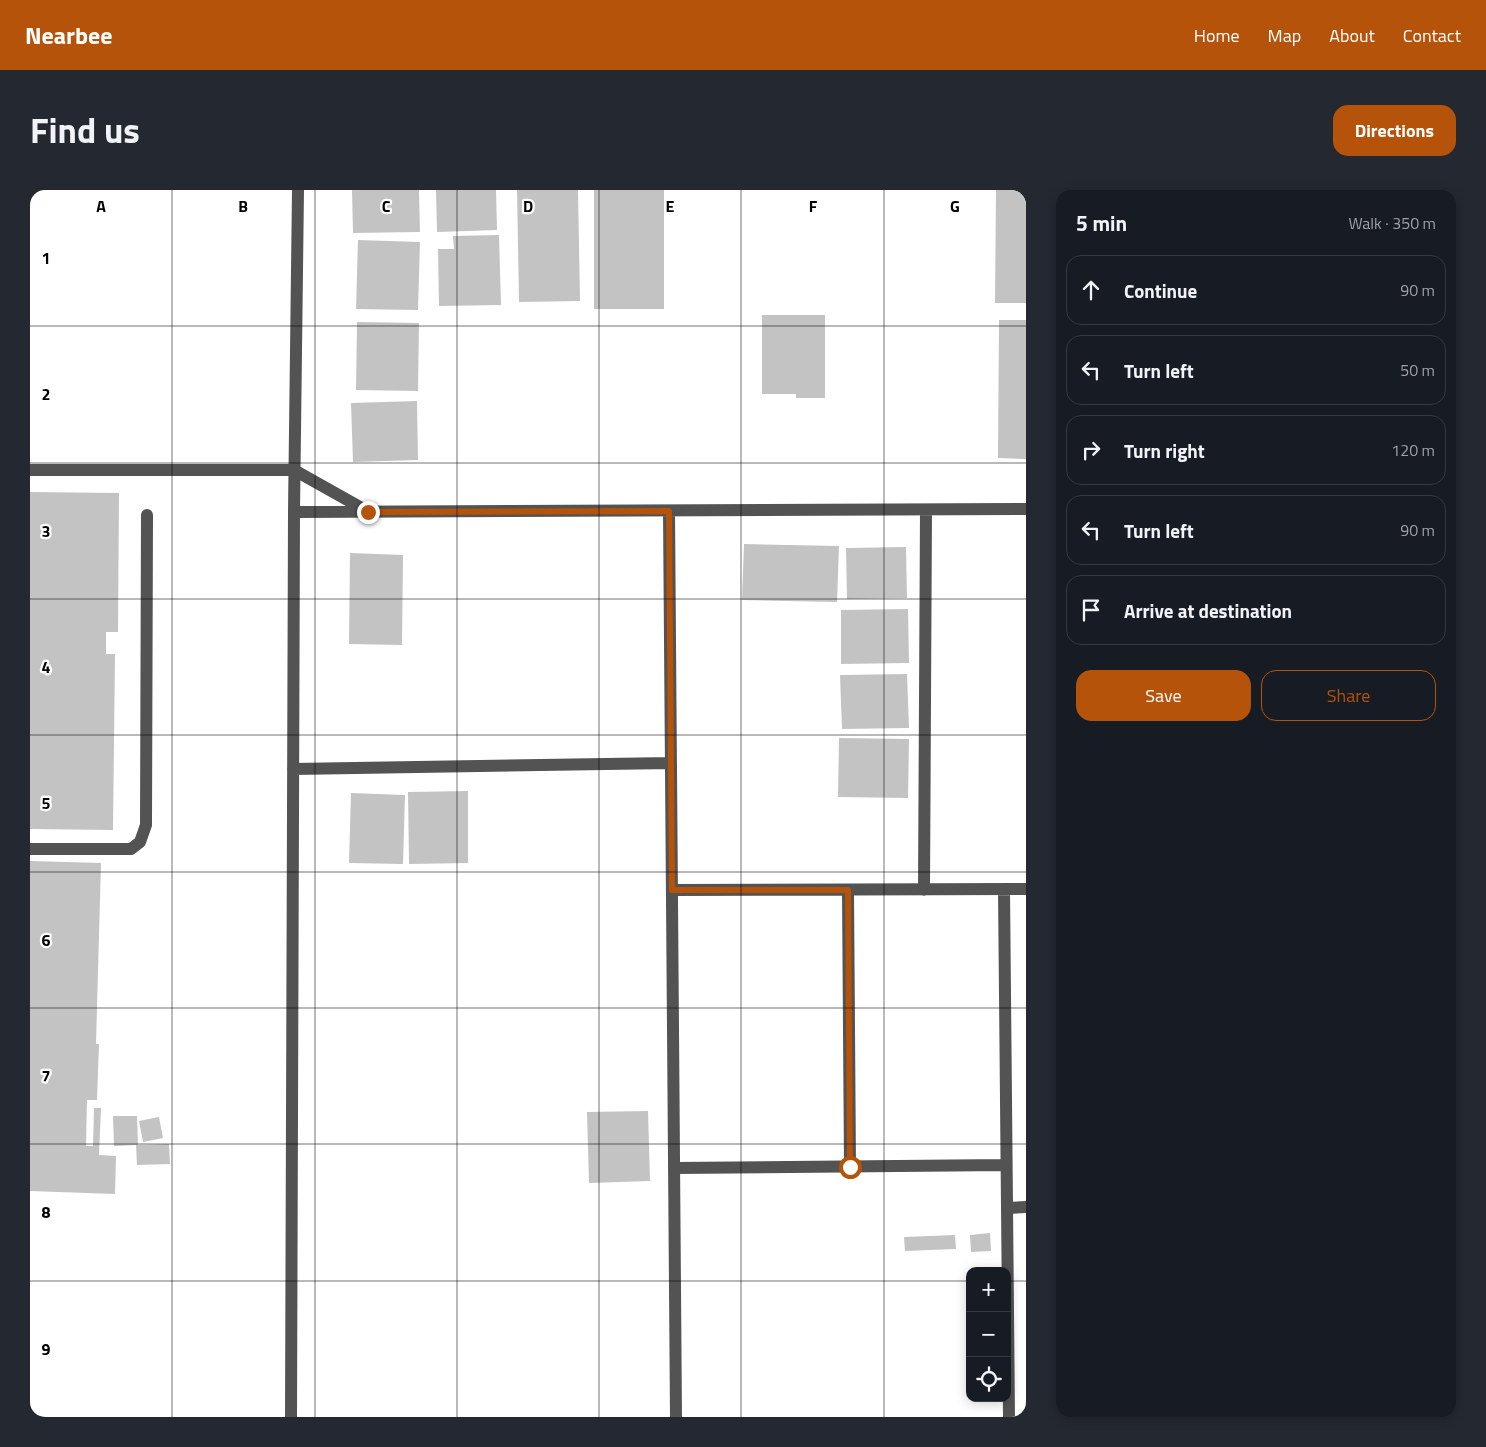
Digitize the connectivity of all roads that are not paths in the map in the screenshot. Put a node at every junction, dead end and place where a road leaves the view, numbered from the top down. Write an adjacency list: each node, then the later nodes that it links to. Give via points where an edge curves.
1 (298, 190): 3 (street)
2 (30, 470): 3 (street)
3 (294, 470): 7 (street); 8 (street)
4 (1026, 509): 5 (street)
5 (926, 510): 6 (street); 17 (street)
6 (669, 511): 8 (street); 10 (street)
7 (294, 512): 8 (street); 11 (street)
8 (368, 512)
9 (147, 515): 12 (street, via 146,825 143,834 140,842 131,849)
10 (671, 762): 11 (street); 15 (street)
11 (293, 769): 23 (street)
12 (30, 849)
13 (1004, 889): 14 (street); 17 (street); 18 (street)
14 (1026, 889)
15 (672, 890): 16 (street); 20 (street)
16 (848, 890): 17 (street); 19 (street)
17 (924, 890)
18 (1006, 1165): 19 (street); 22 (street)
19 (850, 1167): 20 (street)
20 (674, 1168): 24 (street)
21 (1026, 1207): 22 (street)
22 (1007, 1208): 25 (street)
23 (291, 1417)
24 (676, 1417)
25 (1009, 1417)

